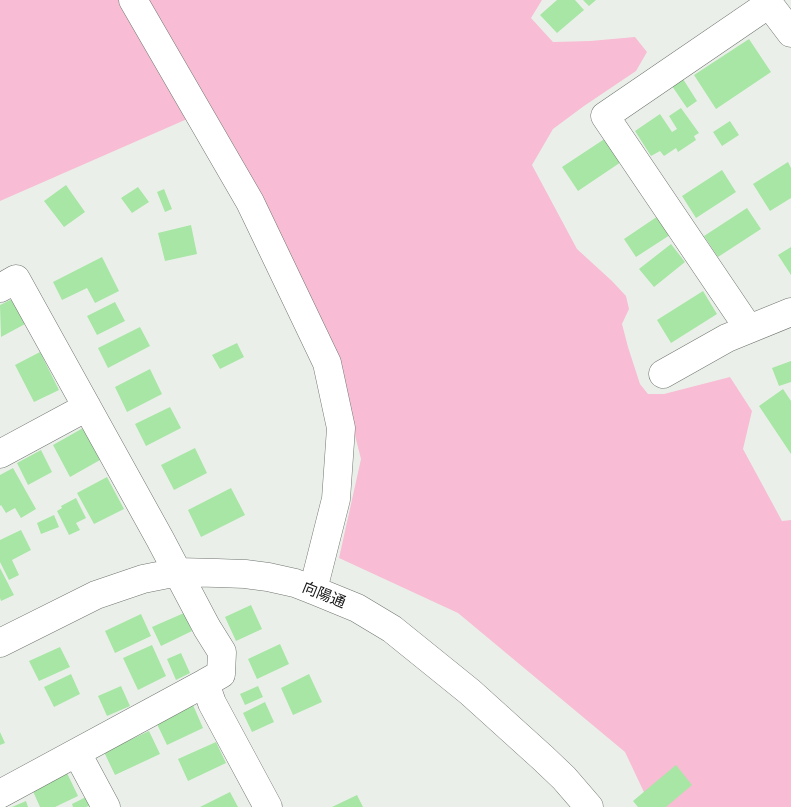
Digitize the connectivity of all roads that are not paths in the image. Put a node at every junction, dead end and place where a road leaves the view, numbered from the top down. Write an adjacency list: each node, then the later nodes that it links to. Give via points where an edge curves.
1 (133, 0): 11 (street, via 250,202 327,363 341,428 339,464 336,499)
2 (768, 2): 3 (street); 6 (street, via 605,116)
3 (791, 33)
4 (0, 288): 8 (street, via 16,279)
5 (791, 312): 6 (street)
6 (749, 329): 7 (street)
7 (663, 374)
8 (87, 406): 9 (street); 10 (street)
9 (0, 454)
10 (178, 572): 11 (street, 向陽通, via 268,577); 12 (street, 向陽通, via 143,579 96,595); 13 (street, via 222,652 221,674)
11 (313, 590): 18 (street, 向陽通, via 357,608 392,629 536,751)
12 (0, 643)
13 (205, 683): 14 (street); 17 (street, via 212,703)
14 (77, 753): 15 (street); 16 (street)
15 (0, 794)
16 (106, 807)
17 (268, 807)
18 (589, 807)

